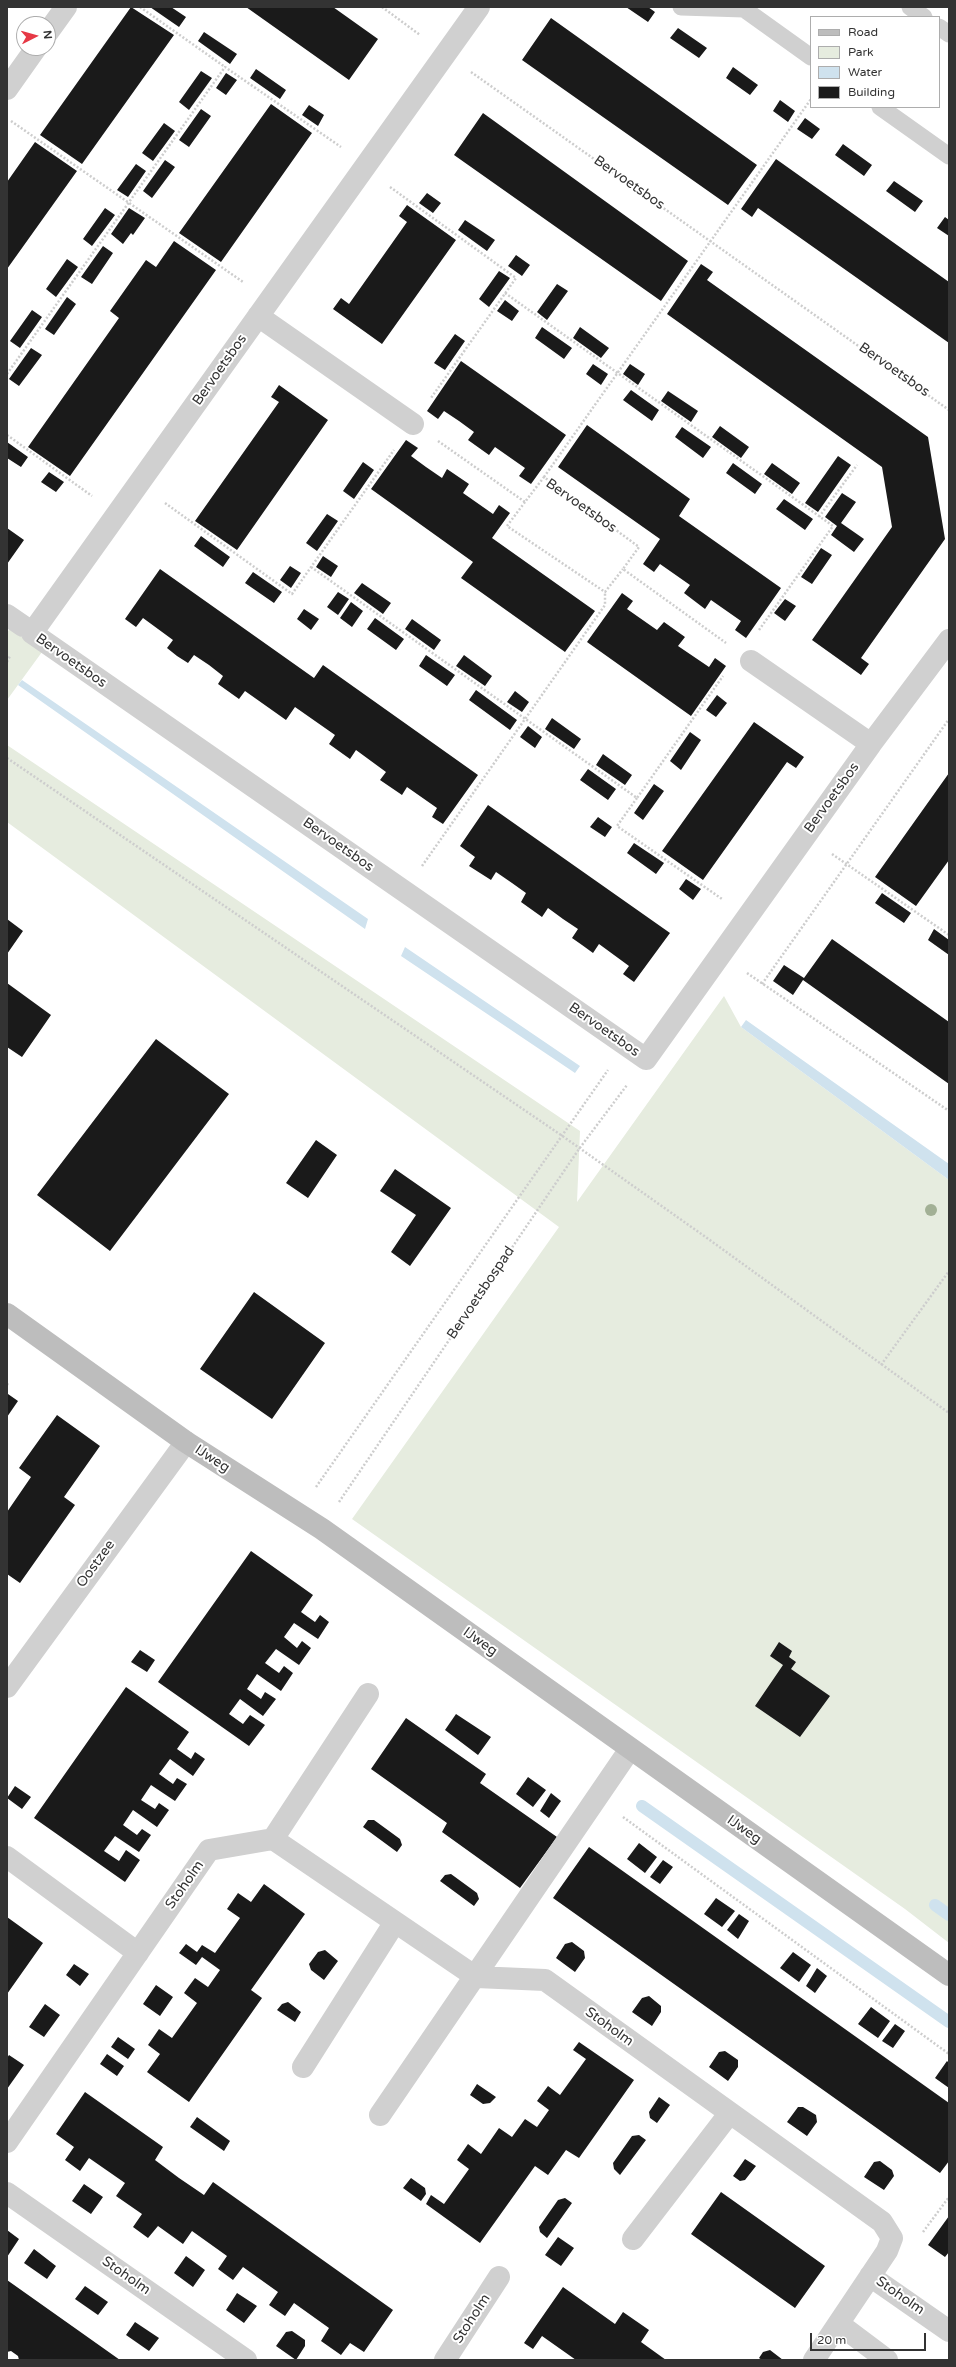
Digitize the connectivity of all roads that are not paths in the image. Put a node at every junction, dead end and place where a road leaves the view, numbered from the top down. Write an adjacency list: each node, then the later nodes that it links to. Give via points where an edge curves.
1 (66, 7): 7 (street)
2 (479, 7): 15 (street, Bervoetsbos)
3 (681, 7): 5 (lane)
4 (910, 7): 6 (lane)
5 (745, 8): 11 (lane)
6 (923, 16)
7 (56, 21)
8 (940, 28): 9 (lane)
9 (949, 34)
10 (30, 56): 12 (street)
11 (810, 56)
12 (7, 89)
13 (881, 108): 14 (lane)
14 (949, 156)
15 (264, 308): 16 (street); 19 (street, Bervoetsbos, via 32,633 646,1059)
16 (413, 424)
17 (949, 640): 19 (street, Bervoetsbos)
18 (744, 656): 19 (street)
19 (871, 744)
20 (7, 1314): 21 (street, IJweg)
21 (186, 1442): 22 (street, Oostzee); 24 (street, IJweg, via 322,1529)
22 (7, 1687)
23 (368, 1694): 25 (street)
24 (630, 1749): 29 (street, IJweg); 30 (street)
25 (273, 1839): 27 (street); 28 (street, Stoholm, via 209,1850)
26 (7, 1857): 28 (street)
27 (395, 1922): 30 (street); 31 (street)
28 (138, 1953): 34 (street, Stoholm)
29 (949, 1975)
30 (476, 1977): 32 (street, Stoholm, via 545,1980); 33 (street)
31 (303, 2067)
32 (729, 2114): 36 (street); 37 (street, Stoholm, via 882,2222 892,2238 887,2251)
33 (380, 2115)
34 (7, 2142)
35 (7, 2193): 41 (street, Stoholm)
36 (633, 2239)
37 (870, 2276): 39 (street, Stoholm); 40 (street, Stoholm)
38 (499, 2277): 42 (street, Stoholm)
39 (838, 2324): 43 (street, Stoholm); 44 (street)
40 (949, 2331)
41 (246, 2360)
42 (445, 2360)
43 (814, 2360)
44 (887, 2360)

